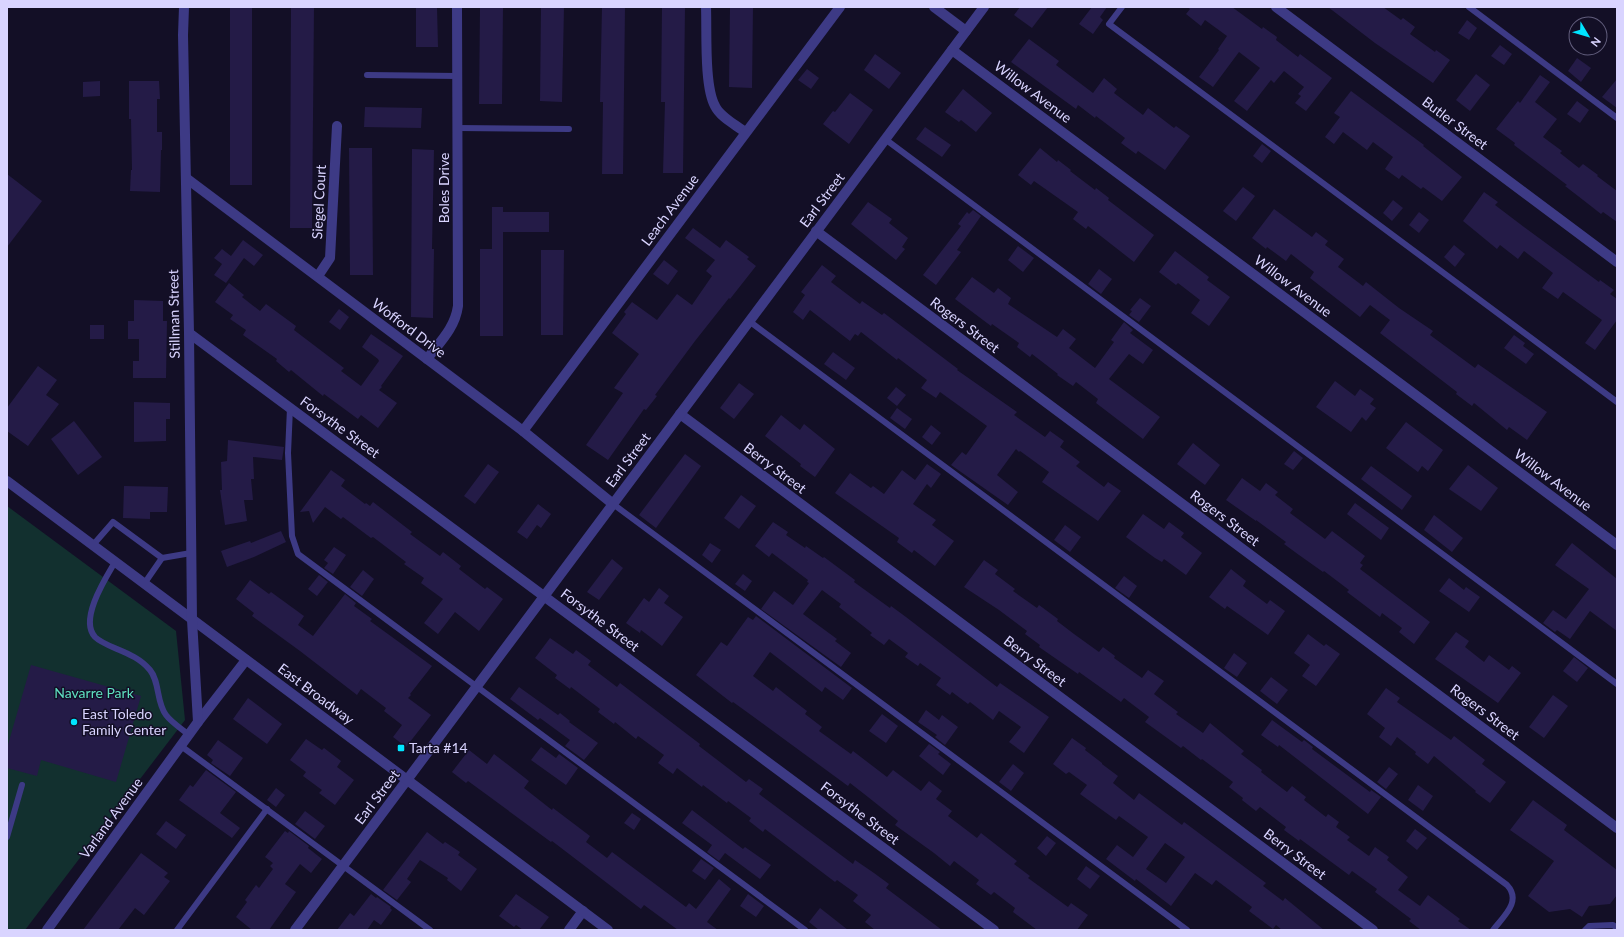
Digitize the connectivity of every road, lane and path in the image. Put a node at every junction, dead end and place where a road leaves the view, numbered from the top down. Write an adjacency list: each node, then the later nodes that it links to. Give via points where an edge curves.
1 (184, 7): 20 (street, Stillman Street)
2 (457, 7): 13 (street, Boles Drive)
3 (706, 7): 18 (street, via 709,88 715,107)
4 (840, 7): 18 (street, Leach Avenue)
5 (934, 7): 10 (street)
6 (984, 7): 10 (street, Earl Street)
7 (1122, 7): 27 (lane, via 1109,24)
8 (1276, 7): 22 (street, Butler Street)
9 (1468, 7): 14 (lane)
10 (966, 30): 11 (street, Earl Street)
11 (952, 50): 19 (street, Earl Street); 34 (street, Willow Avenue)
12 (367, 75): 13 (lane)
13 (458, 76): 16 (street, Boles Drive)
14 (1617, 118)
15 (337, 126): 23 (street, Siegel Court, via 330,258)
16 (458, 128): 17 (lane); 26 (street, Boles Drive, via 458,306 456,318 449,330)
17 (569, 128)
18 (745, 132): 30 (street, Leach Avenue)
19 (885, 139): 21 (street, Earl Street); 42 (lane)
20 (186, 178): 23 (street, Wofford Drive); 25 (street, Stillman Street)
21 (816, 231): 24 (street, Earl Street); 50 (street, Rogers Street)
22 (1617, 262)
23 (318, 276): 26 (street, Wofford Drive)
24 (749, 321): 29 (street, Earl Street); 65 (lane, via 1506,885 1514,898 1510,909)
25 (189, 333): 28 (street, Forsythe Street); 35 (street, Stillman Street)
26 (427, 359): 30 (street, Wofford Drive)
27 (1617, 402)
28 (290, 408): 39 (street, Forsythe Street); 43 (lane, via 288,453 291,521 294,546 298,554)
29 (680, 414): 32 (street, Earl Street); 64 (street, Berry Street)
30 (523, 431): 32 (street, Wofford Drive)
31 (7, 482): 33 (street, East Broadway)
32 (613, 504): 39 (street, Earl Street); 63 (lane)
33 (93, 545): 36 (lane, via 113,522); 37 (street, East Broadway)
34 (1617, 545)
35 (192, 553): 36 (lane); 40 (street, Stillman Street)
36 (162, 558): 38 (lane)
37 (115, 562): 38 (street, East Broadway); 45 (lane, via 98,592 92,611 90,625 95,637 137,658 150,670 166,715)
38 (144, 584): 40 (street, East Broadway)
39 (545, 596): 43 (street, Earl Street); 62 (street, Forsythe Street)
40 (192, 620): 41 (street, East Broadway); 44 (street)
41 (246, 660): 44 (street, Varland Avenue); 47 (street, East Broadway)
42 (1617, 684)
43 (477, 687): 47 (street, Earl Street); 61 (lane)
44 (198, 722): 45 (street, Varland Avenue)
45 (189, 735): 46 (street, Varland Avenue)
46 (181, 746): 49 (lane); 55 (street, Varland Avenue)
47 (407, 780): 52 (street, Earl Street); 53 (street, East Broadway)
48 (22, 785): 51 (lane)
49 (267, 809): 52 (lane); 56 (lane)
50 (1617, 828)
51 (7, 836)
52 (344, 865): 57 (street, Earl Street); 58 (lane)
53 (583, 911): 59 (street); 60 (street, East Broadway)
54 (1617, 928): 66 (lane, via 1613,925 1589,926)
55 (47, 930)
56 (177, 930)
57 (295, 930)
58 (430, 930)
59 (569, 930)
60 (608, 930)
61 (805, 930)
62 (994, 930)
63 (1187, 930)
64 (1374, 930)
65 (1493, 930)
66 (1585, 930)

